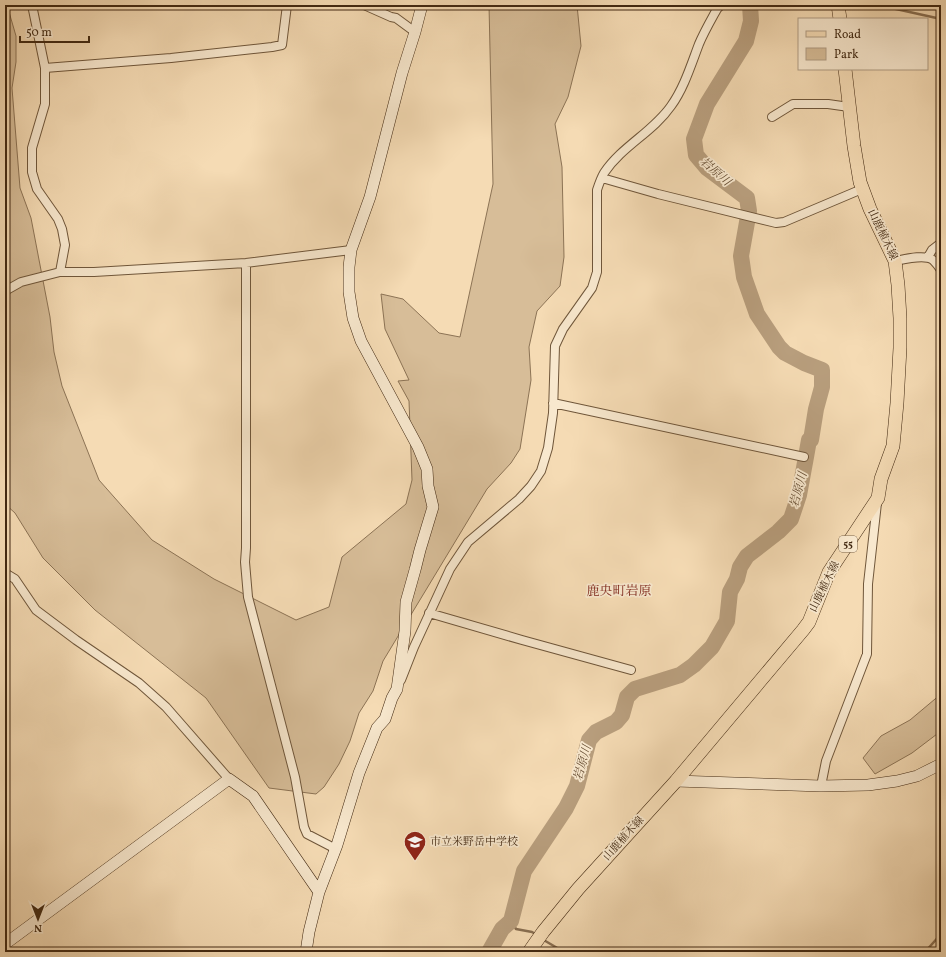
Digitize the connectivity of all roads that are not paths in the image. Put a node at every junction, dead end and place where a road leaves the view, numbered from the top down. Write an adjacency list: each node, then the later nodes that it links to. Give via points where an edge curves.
1 (32, 5): 9 (street)
2 (287, 5): 9 (street, via 282,45 171,58)
3 (364, 5): 8 (street, via 396,18)
4 (422, 5): 8 (street)
5 (721, 5): 13 (street, via 700,42 672,105 659,121 619,155)
6 (838, 5): 7 (main road)
7 (840, 18)
8 (415, 32): 16 (street, via 370,197)
9 (45, 68): 21 (street, via 45,104 32,148 32,172 37,189 62,229 65,245)
10 (845, 70): 11 (main road, 山鹿植木線 / 55)
11 (849, 107): 12 (street, via 793,104); 14 (main road, 山鹿植木線 / 55, via 856,164)
12 (772, 118)
13 (602, 178): 14 (street, via 776,223 784,222); 23 (street, via 597,190 597,272 592,288 563,329 555,346)
14 (862, 189): 18 (main road, 山鹿植木線 / 55)
15 (941, 243): 17 (street)
16 (351, 250): 19 (street); 29 (street, via 349,267 353,318 361,341 418,447 427,469 433,506 406,602)
17 (928, 257): 18 (street); 20 (street)
18 (895, 261): 25 (main road, 山鹿植木線 / 55, via 900,318 897,403 893,446 881,479)
19 (246, 263): 21 (street); 34 (street, via 245,562 248,597 295,777 304,827 307,834)
20 (941, 270)
21 (60, 272): 22 (street, via 21,282)
22 (5, 291)
23 (553, 403): 24 (street); 27 (street, via 548,448 542,471 519,499 468,542 450,569)
24 (804, 457)
25 (878, 498): 32 (main road, 山鹿植木線 / 55, via 829,572 803,630); 33 (street, via 868,584 867,654 826,760)
26 (5, 573): 31 (street, via 15,580 36,610 139,683 166,707)
27 (429, 613): 28 (street); 29 (street)
28 (631, 670)
29 (397, 689): 34 (street, via 367,753)
30 (941, 764): 33 (street, via 917,776 897,781 868,785)
31 (229, 778): 35 (street, via 253,796); 36 (street)
32 (676, 781): 33 (street); 37 (main road, 山鹿植木線 / 55, via 583,883)
33 (821, 786)
34 (336, 849): 35 (street)
35 (319, 892): 38 (street)
36 (5, 944)
37 (531, 950)
38 (306, 952)

